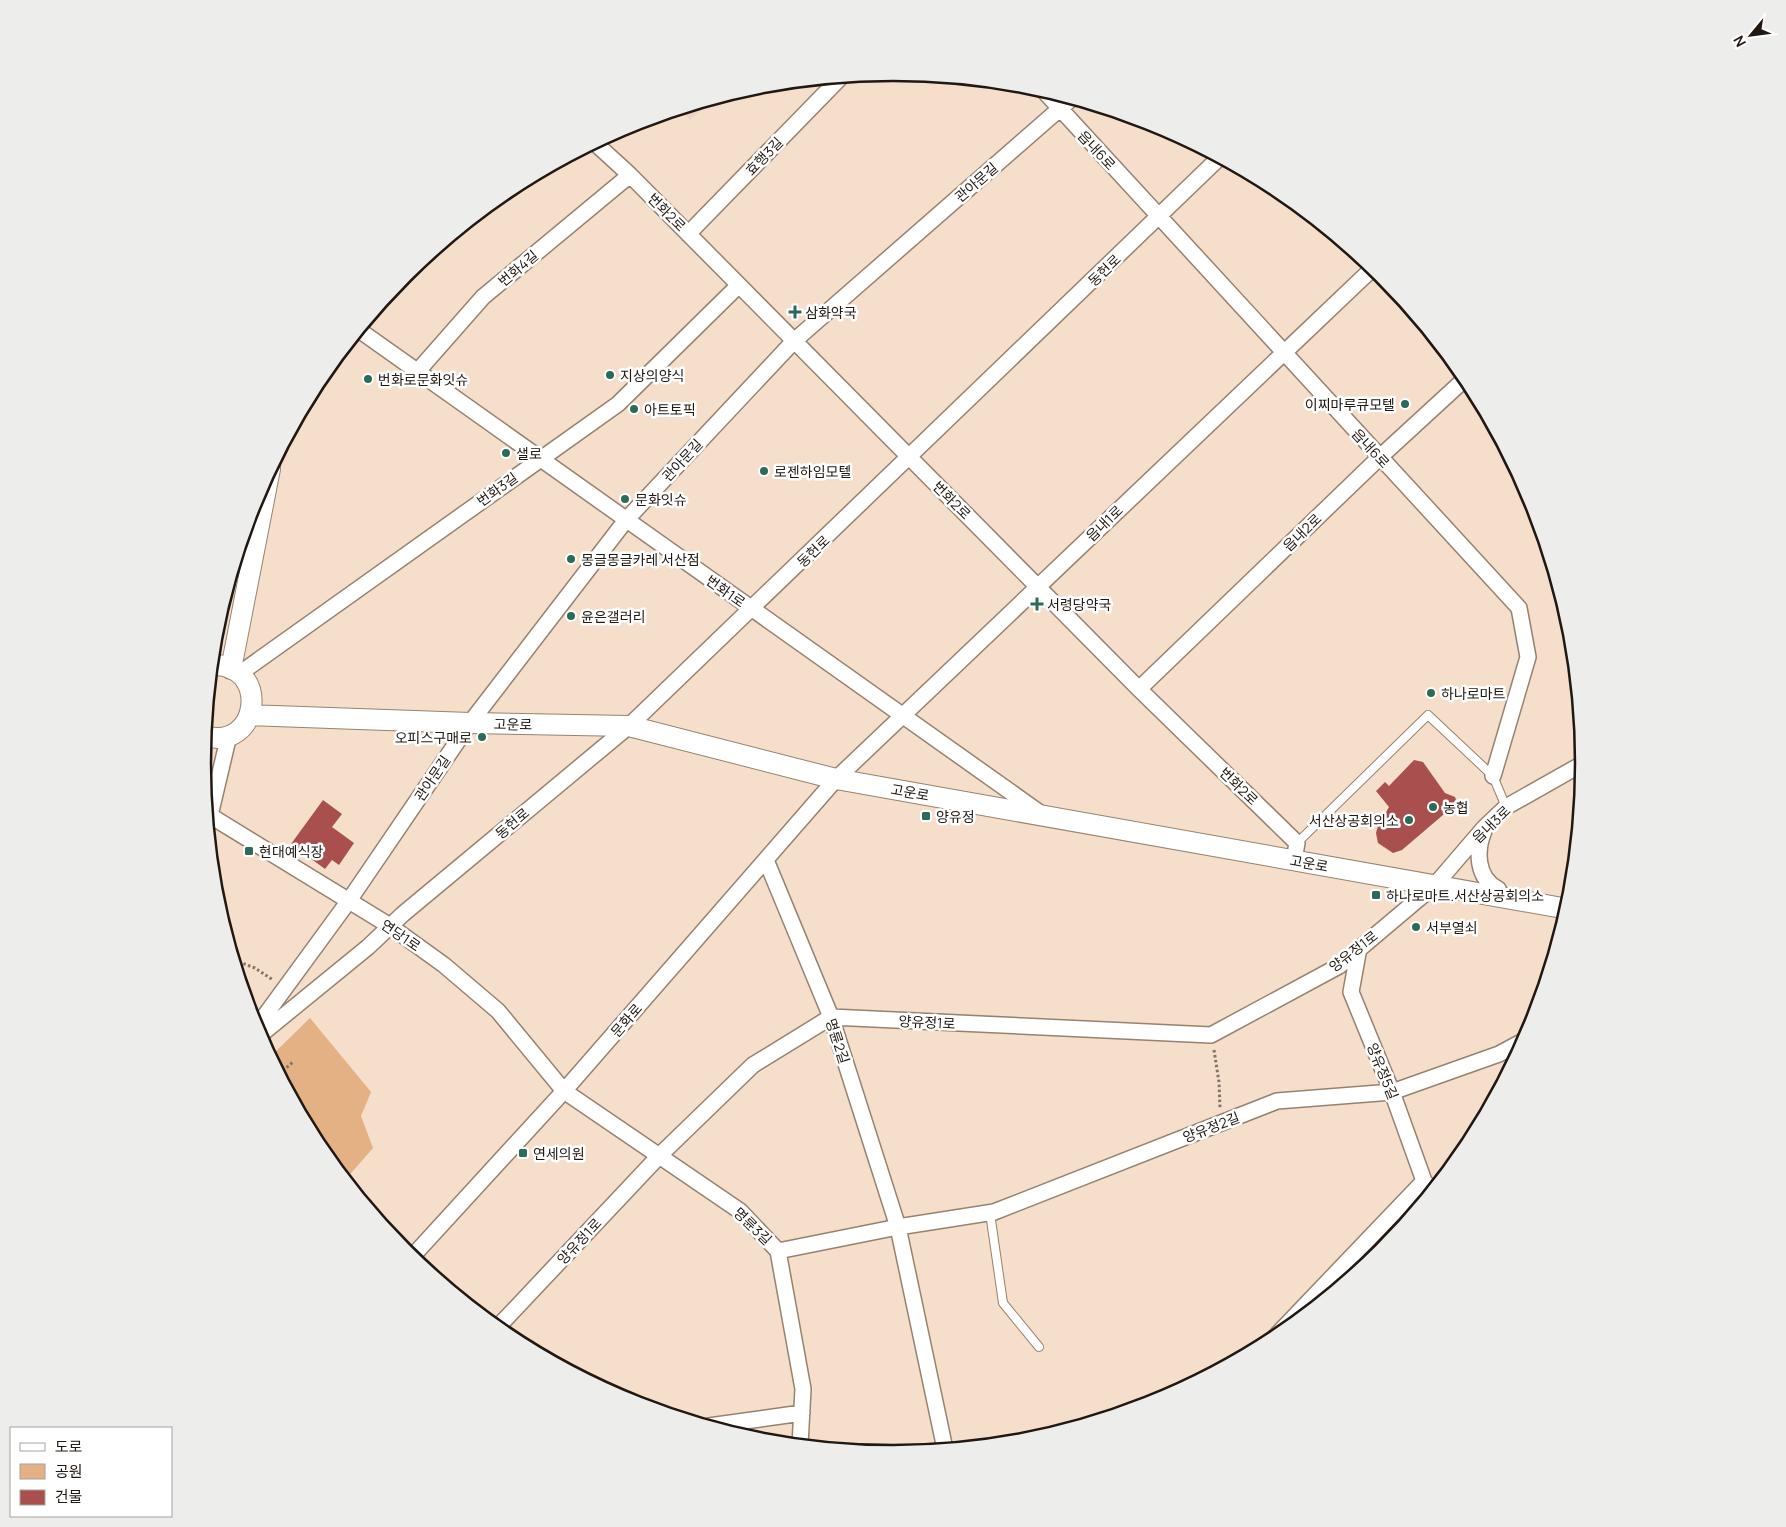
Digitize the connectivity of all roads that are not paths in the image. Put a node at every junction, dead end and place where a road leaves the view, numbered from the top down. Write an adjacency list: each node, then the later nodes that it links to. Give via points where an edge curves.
1 (834, 84): 7 (street, 효행3길)
2 (1066, 104): 6 (street, 읍내6로); 11 (street, 관아문길)
3 (600, 148): 5 (street, 번화2로)
4 (1214, 162): 6 (street, 동헌로)
5 (630, 175): 7 (street, 번화2로); 13 (street, 번화4길, via 483,297)
6 (1159, 216): 12 (street, 읍내6로); 15 (street, 동헌로)
7 (688, 234): 9 (street, 번화2로)
8 (1367, 274): 12 (street, 읍내1로)
9 (739, 285): 11 (street, 번화2로); 17 (street, 번화3길, via 618,404)
10 (364, 334): 13 (street, 번화1로)
11 (794, 341): 15 (street, 번화2로); 18 (street, 관아문길)
12 (1284, 352): 16 (street, 읍내6로); 21 (street, 읍내1로)
13 (417, 372): 17 (street, 번화1로)
14 (1460, 384): 16 (street, 읍내2로)
15 (909, 457): 21 (street, 번화2로); 22 (street, 동헌로)
16 (1380, 457): 24 (street, 읍내2로); 32 (street, 읍내6로, via 1519,608 1528,657)
17 (540, 458): 18 (street, 번화1로); 23 (street, 번화3길)
18 (626, 520): 22 (street, 번화1로); 27 (street, 관아문길)
19 (255, 522): 20 (street)
20 (249, 545): 23 (street)
21 (1038, 586): 24 (street, 번화2로); 26 (street, 읍내1로)
22 (753, 609): 26 (street, 번화1로); 28 (street, 동헌로)
23 (221, 667): 25 (street, via 251,692)
24 (1139, 689): 39 (street, 번화2로)
25 (250, 715): 27 (street, 고운로); 29 (street, via 242,727)
26 (903, 716): 33 (street, 읍내1로); 36 (street, 번화1로)
27 (470, 723): 28 (street, 고운로); 43 (street, 관아문길)
28 (629, 726): 33 (street, 고운로); 45 (street, 동헌로)
29 (229, 735): 30 (street); 35 (street)
30 (212, 738)
31 (1575, 768): 34 (street, 읍내3로)
32 (1493, 776): 34 (lane); 39 (lane, via 1428,715)
33 (836, 779): 36 (street, 고운로); 40 (street, 문화로)
34 (1506, 807): 38 (street, 읍내3로)
35 (212, 808)
36 (1045, 816): 39 (street, 고운로)
37 (214, 824): 43 (street, 연당1로)
38 (1486, 826): 41 (street, 읍내3로); 42 (street, via 1479,847 1479,861 1487,880 1498,889)
39 (1296, 851): 41 (street, 고운로)
40 (766, 860): 47 (street, 명륜2길); 51 (street, 문화로)
41 (1435, 885): 42 (street, 고운로); 46 (street, 양유정1로)
42 (1497, 896): 44 (street, 고운로)
43 (348, 902): 45 (street, 연당1로); 48 (street, 관아문길)
44 (1560, 907)
45 (390, 926): 49 (street); 51 (street, 연당1로, via 473,987 517,1033)
46 (1358, 948): 47 (street, 양유정1로, via 1339,966 1211,1035); 52 (street, 양유정5길, via 1351,992)
47 (831, 1017): 53 (street, 양유정1로, via 753,1065); 56 (street, 명륜2길)
48 (261, 1020)
49 (265, 1031)
50 (1513, 1046): 52 (street, 양유정2길)
51 (564, 1091): 53 (street, 명륜3길); 58 (street, 문화로)
52 (1392, 1092): 54 (street, 양유정5길); 55 (street, 양유정2길, via 1277,1101)
53 (660, 1156): 57 (street, 명륜3길, via 740,1211); 60 (street, 양유정1로)
54 (1428, 1186): 59 (street)
55 (990, 1213): 56 (street, 양유정2길); 61 (lane, via 1003,1303)
56 (898, 1227): 57 (street); 65 (street, 명륜2길)
57 (778, 1251): 62 (street, 명륜3길, via 803,1389)
58 (417, 1252)
59 (1306, 1306)
60 (502, 1322)
61 (1039, 1347)
62 (802, 1413): 63 (street); 64 (street, 명륜3길)
63 (722, 1424)
64 (800, 1439)
65 (944, 1443)

